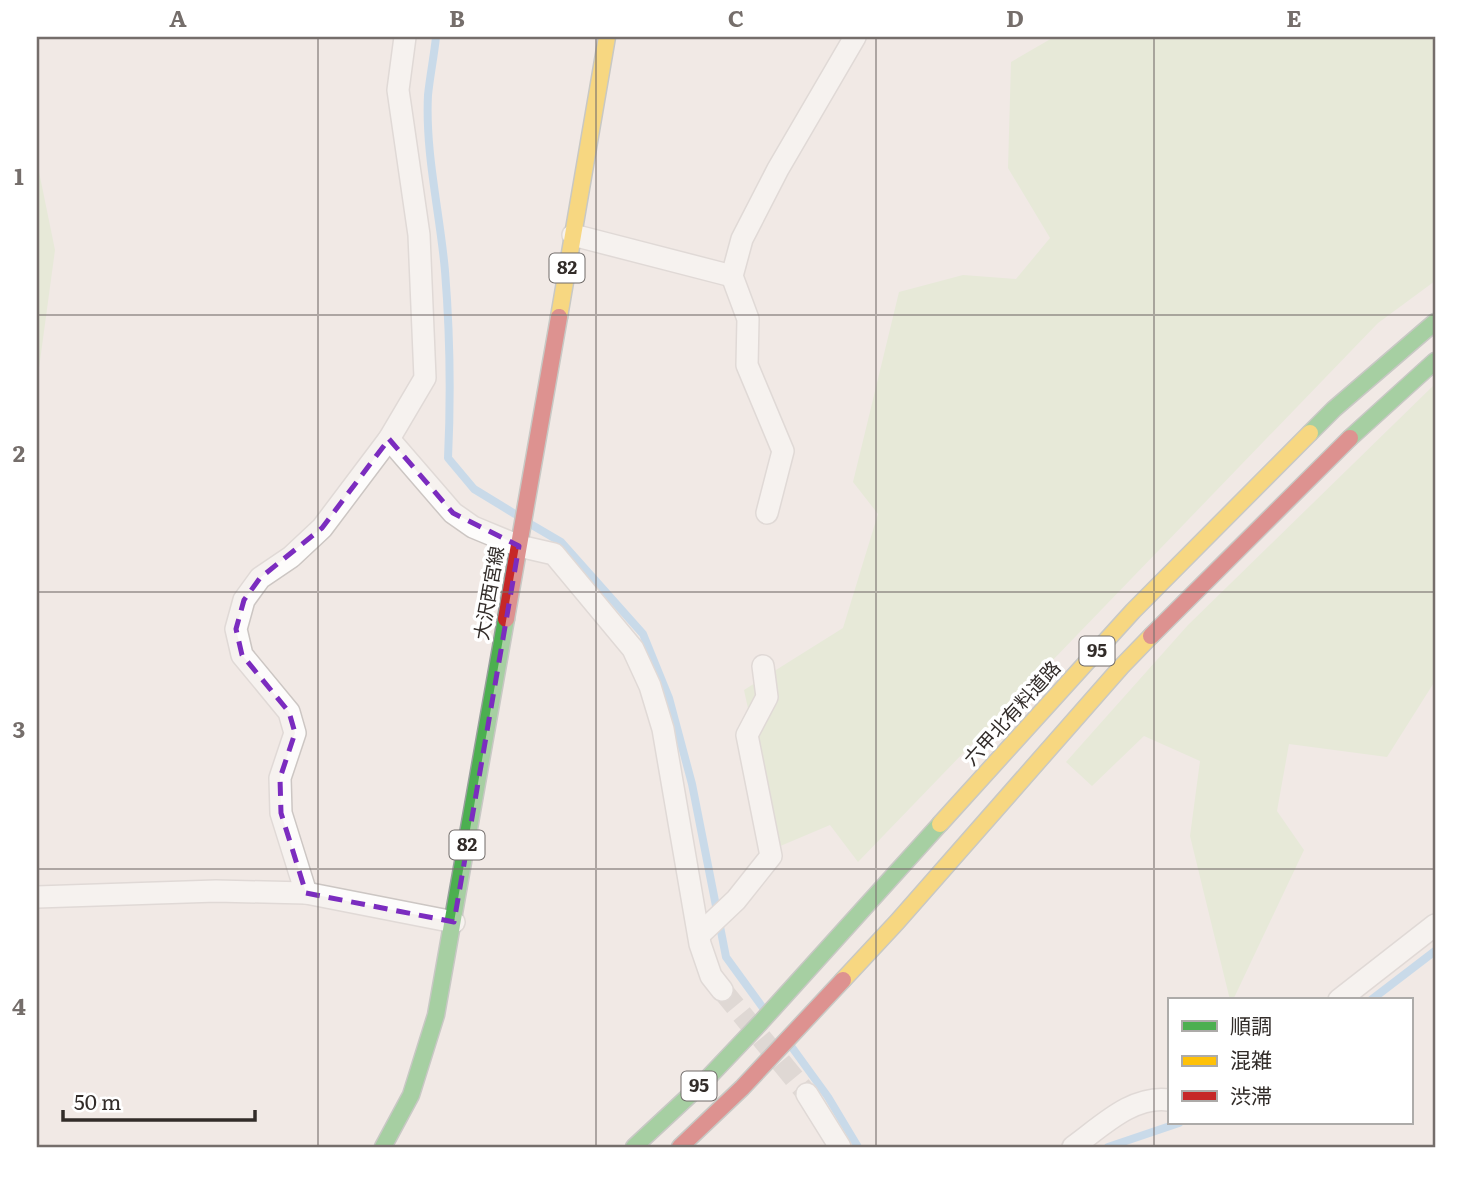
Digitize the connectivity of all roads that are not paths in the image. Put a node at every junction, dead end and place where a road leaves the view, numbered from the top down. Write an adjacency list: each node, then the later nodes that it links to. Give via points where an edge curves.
1 (405, 37): 8 (street, via 398,90 419,235 425,378)
2 (607, 37): 4 (main road, 大沢西宮線 / 82)
3 (855, 37): 5 (street, via 742,239)
4 (573, 235): 5 (street); 10 (main road, 大沢西宮線 / 82)
5 (732, 276): 9 (street, via 748,318 747,365 783,451)
6 (1435, 321): 22 (main road, 六甲北有料道路 / 95, via 1334,409 1133,611 780,1002)
7 (1435, 362): 23 (main road, 95, via 1335,452 1121,667 897,922)
8 (389, 439): 10 (street, via 453,513 473,527); 12 (street, via 322,528 260,578 244,600 236,629 242,655 289,712 295,733 280,778 281,813)
9 (767, 513)
10 (520, 540): 14 (main road, 大沢西宮線 / 82); 16 (street, via 554,554 633,649 663,729)
11 (763, 666): 16 (street, via 766,698 747,735 771,856)
12 (306, 893): 13 (street); 14 (street)
13 (37, 897)
14 (454, 922): 21 (main road, 大沢西宮線 / 82, via 436,1015 411,1095)
15 (1435, 925): 18 (street)
16 (701, 933): 17 (street, via 711,976)
17 (722, 989)
18 (1342, 998)
19 (807, 1094): 24 (street)
20 (1168, 1101): 25 (street, via 1156,1099 1125,1109)
21 (383, 1147)
22 (634, 1147)
23 (680, 1147)
24 (840, 1147)
25 (1073, 1147)

